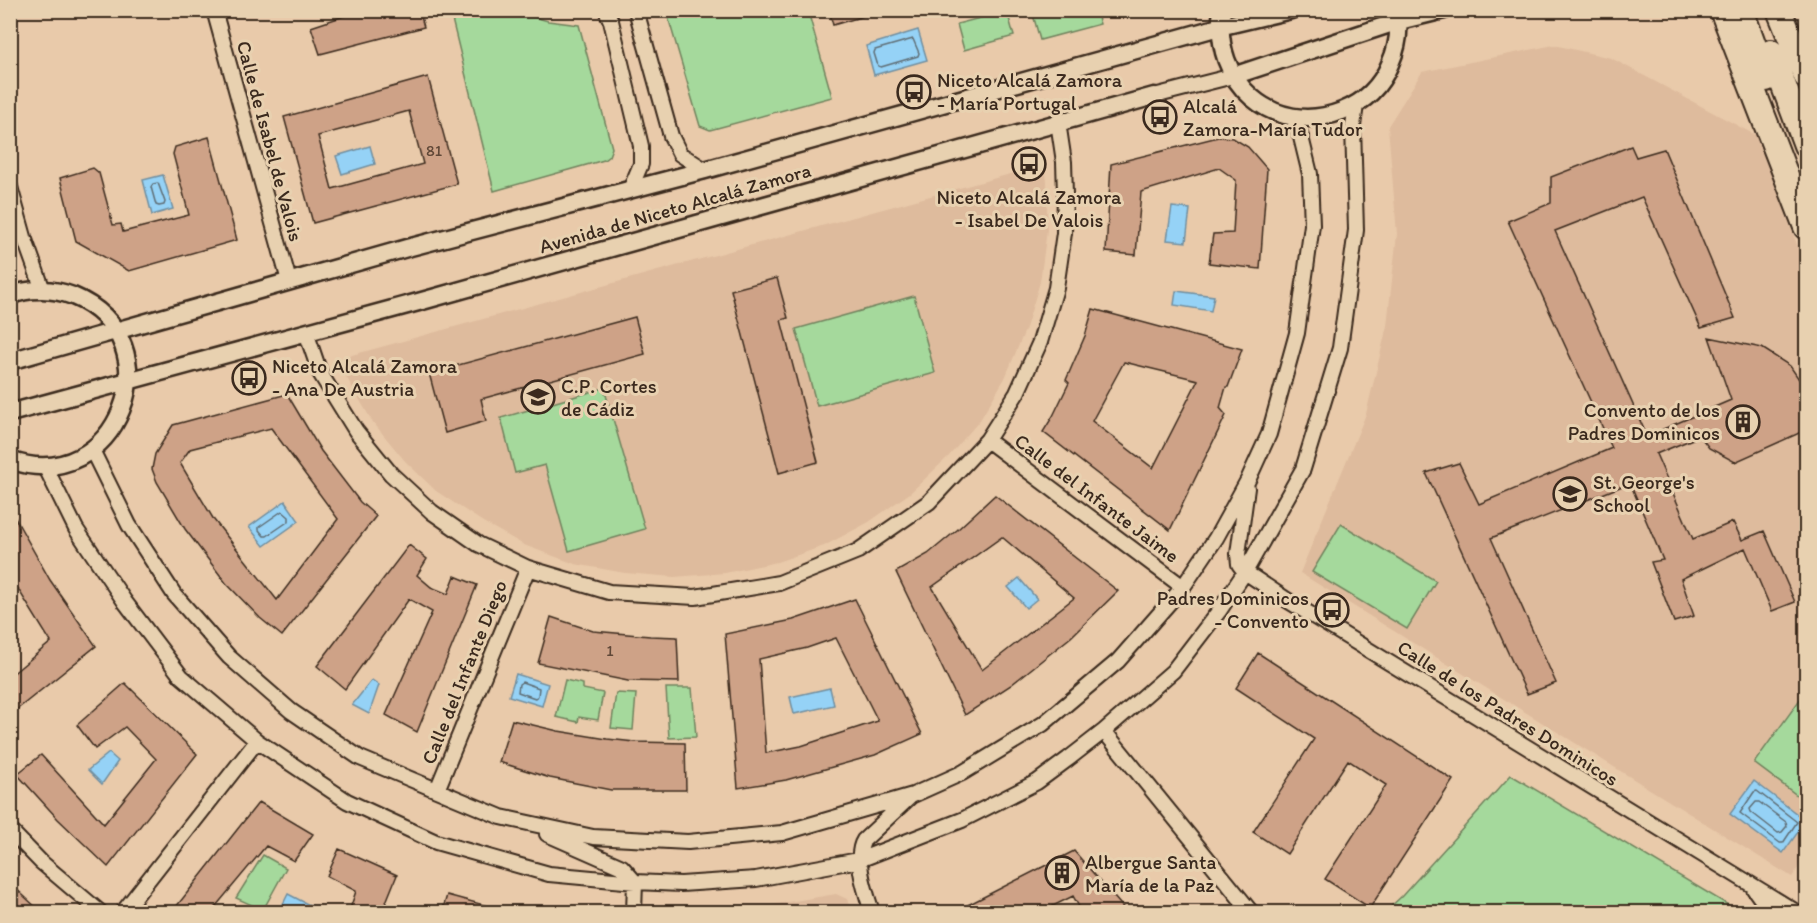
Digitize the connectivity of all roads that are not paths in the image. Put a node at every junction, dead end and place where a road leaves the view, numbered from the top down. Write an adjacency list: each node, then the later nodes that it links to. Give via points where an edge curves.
1 (214, 10): 24 (street, Calle de Isabel de Valois)
2 (606, 10): 21 (street, via 641,146 640,164)
3 (636, 10): 19 (street, via 671,136 680,154)
4 (1291, 10): 11 (street, Avenida de Niceto Alcalá Zamora)
5 (1444, 10): 10 (street, Avenida de Niceto Alcalá Zamora)
6 (1722, 10): 23 (highway)
7 (1740, 10): 22 (highway)
8 (1755, 10): 18 (highway)
9 (1779, 10): 13 (highway)
10 (1397, 16): 12 (street, Avenida de Niceto Alcalá Zamora); 15 (street, via 1397,48 1385,76)
11 (1220, 19): 12 (street, via 1222,52); 19 (street, Avenida de Niceto Alcalá Zamora, via 987,93)
12 (1233, 76): 14 (street, Avenida de Niceto Alcalá Zamora); 16 (street, via 1260,104)
13 (1806, 76)
14 (1154, 96): 17 (street, Avenida de Niceto Alcalá Zamora)
15 (1356, 105): 16 (street, via 1327,117); 38 (street, via 1356,230 1340,348 1303,469)
16 (1293, 117): 36 (street, via 1310,174 1312,225 1297,333 1269,434)
17 (1058, 122): 28 (street, Avenida de Niceto Alcalá Zamora); 32 (street, via 1065,194 1056,288 1040,342 1017,393)
18 (1806, 145)
19 (705, 170): 21 (street, Avenida de Niceto Alcalá Zamora)
20 (10, 187): 25 (street)
21 (630, 190): 24 (street, Avenida de Niceto Alcalá Zamora)
22 (1806, 199)
23 (1806, 227)
24 (289, 282): 27 (street, Avenida de Niceto Alcalá Zamora)
25 (43, 290): 26 (street); 27 (street, via 85,301)
26 (10, 296)
27 (116, 332): 29 (street, Avenida de Niceto Alcalá Zamora); 30 (street, via 126,355)
28 (306, 332): 30 (street, Avenida de Niceto Alcalá Zamora); 37 (street, via 320,373 356,431 391,474 432,512 478,544)
29 (10, 361)
30 (129, 380): 31 (street, Avenida de Niceto Alcalá Zamora); 33 (street, via 120,415)
31 (10, 413)
32 (987, 440): 37 (street, via 929,502 858,551 779,583 695,597 674,596 609,592); 39 (street, Calle del Infante Jaime)
33 (92, 450): 35 (street, via 70,462); 42 (street, via 129,525 174,594 229,657 291,711 360,758)
34 (10, 460): 35 (street)
35 (45, 466): 41 (street, via 76,529 181,676)
36 (1248, 480): 38 (street, via 1238,554); 39 (street)
37 (528, 568): 42 (street, Calle del Infante Diego)
38 (1245, 572): 40 (street, via 1173,671); 48 (street, Calle de los Padres Dominicos)
39 (1183, 587): 43 (street, via 1119,661 1043,724 962,773)
40 (1104, 732): 46 (street, via 1037,782 963,820); 53 (street)
41 (257, 741): 47 (street, via 347,801 436,843 549,874); 50 (street)
42 (437, 790): 44 (street)
43 (913, 795): 44 (street, via 782,833 688,842 593,837); 46 (street, via 864,840 859,847)
44 (501, 817): 47 (street, via 622,867)
45 (10, 830): 49 (street)
46 (859, 860): 47 (street, via 756,879 681,884); 52 (street)
47 (635, 882): 51 (street)
48 (1751, 885): 54 (street, Calle de los Padres Dominicos, via 1767,907); 55 (street, Calle de los Padres Dominicos)
49 (100, 912)
50 (123, 912)
51 (633, 912)
52 (872, 912)
53 (1251, 912)
54 (1765, 912)
55 (1796, 912)

